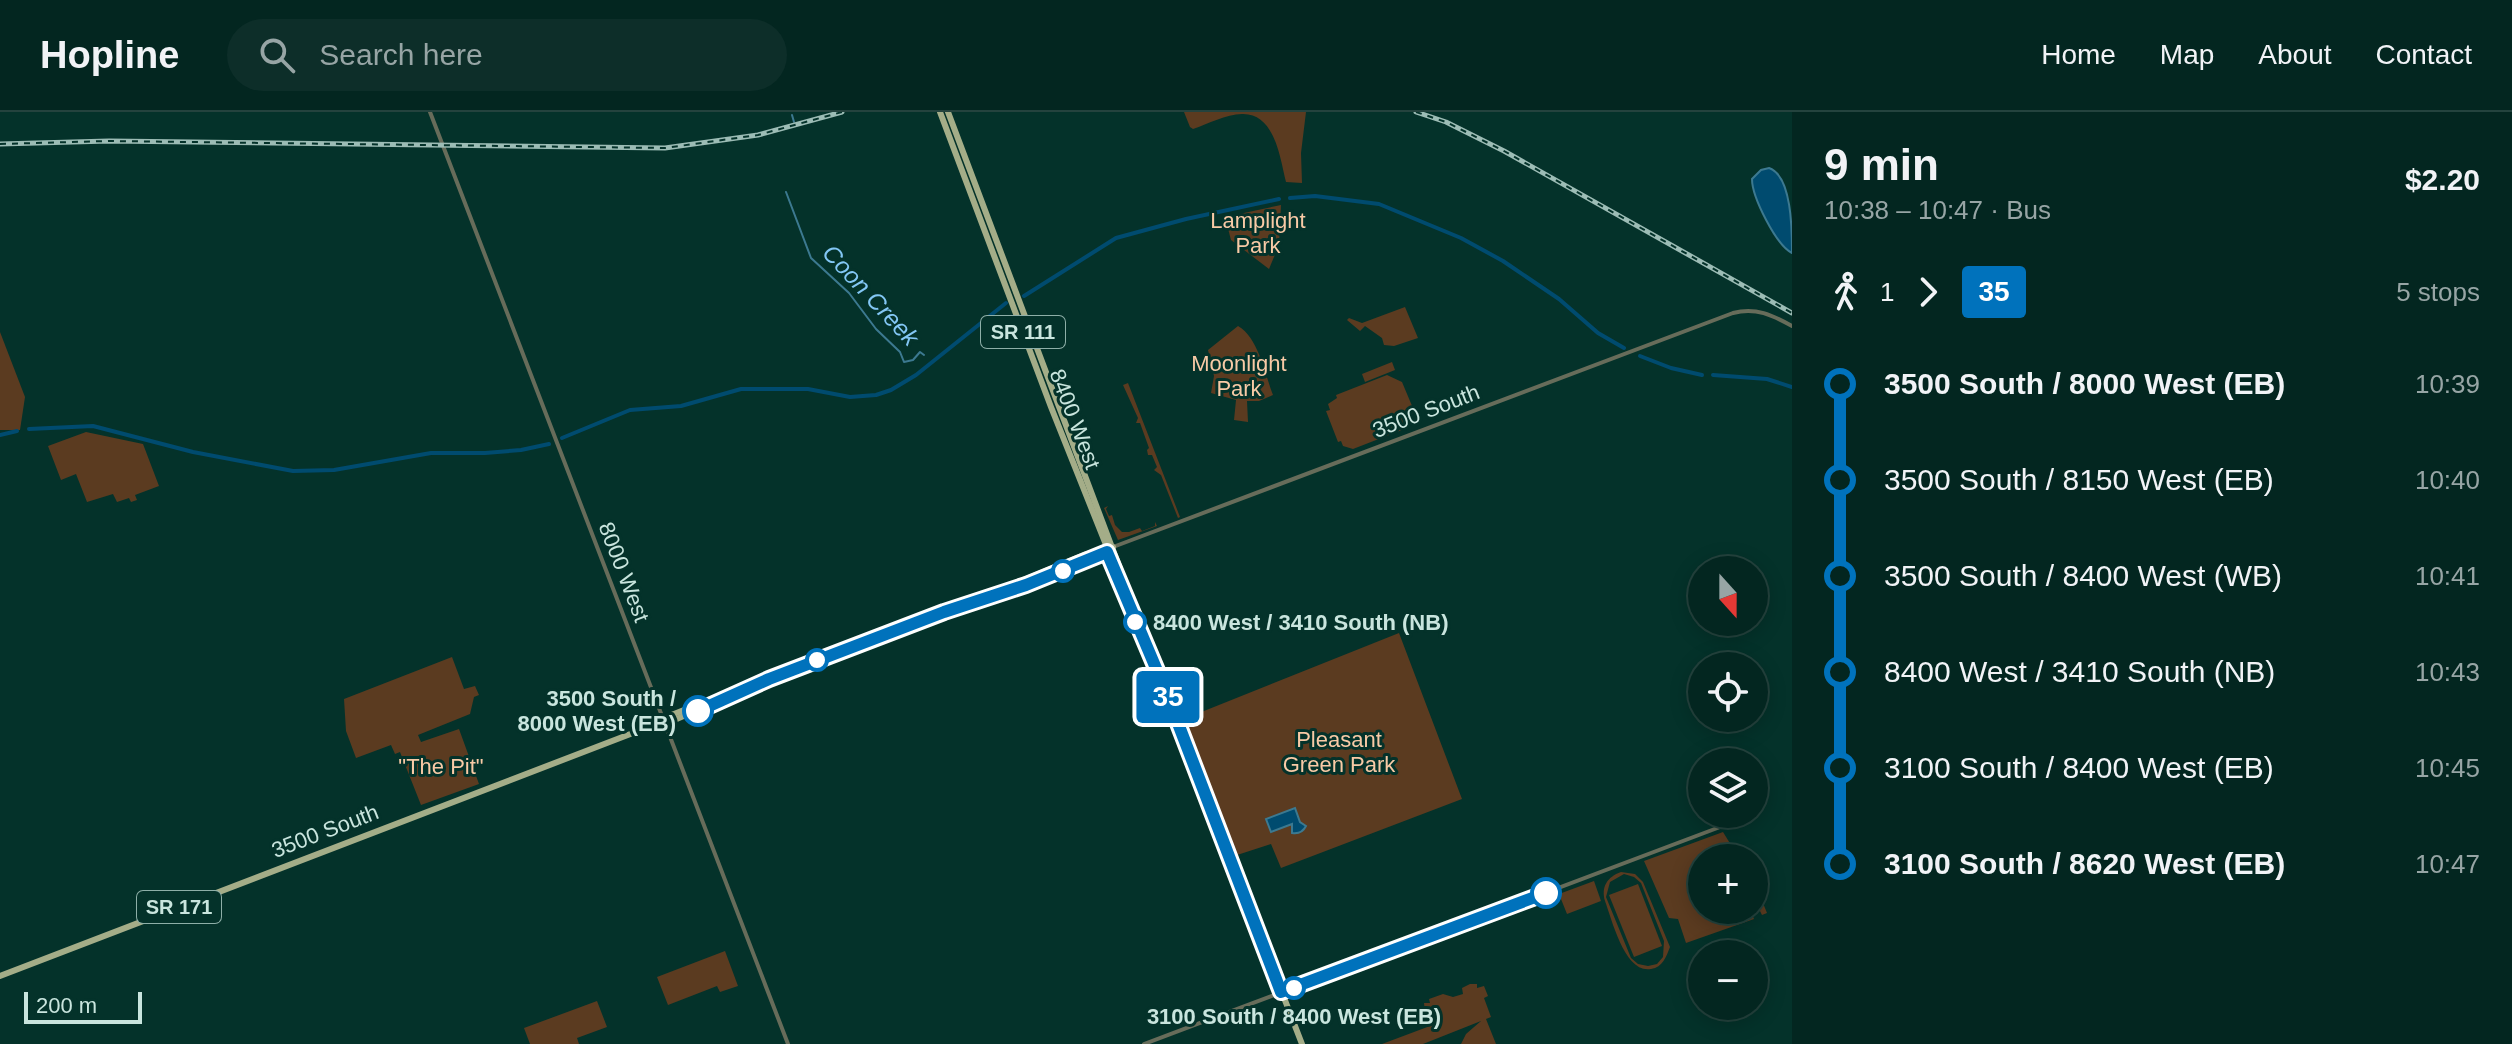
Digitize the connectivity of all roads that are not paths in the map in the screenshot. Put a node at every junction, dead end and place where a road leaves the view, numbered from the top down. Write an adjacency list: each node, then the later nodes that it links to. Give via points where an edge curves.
1 (430, 112): 6 (street, 8000 West)
2 (940, 112): 5 (main road, 8400 West / SR 111)
3 (948, 112): 5 (main road, 8400 West / SR 111)
4 (1792, 326): 5 (street, 3500 South, via 1752,310 1733,313)
5 (1109, 549): 6 (main road, 3500 South / SR 171); 9 (main road, 8400 West / SR 111)
6 (664, 721): 8 (main road, 3500 South / SR 171); 10 (street, 8000 West)
7 (1717, 828): 9 (street)
8 (0, 976)
9 (1281, 992): 11 (street); 12 (main road, 8400 West / SR 111)
10 (788, 1044)
11 (1144, 1044)
12 (1302, 1044)

